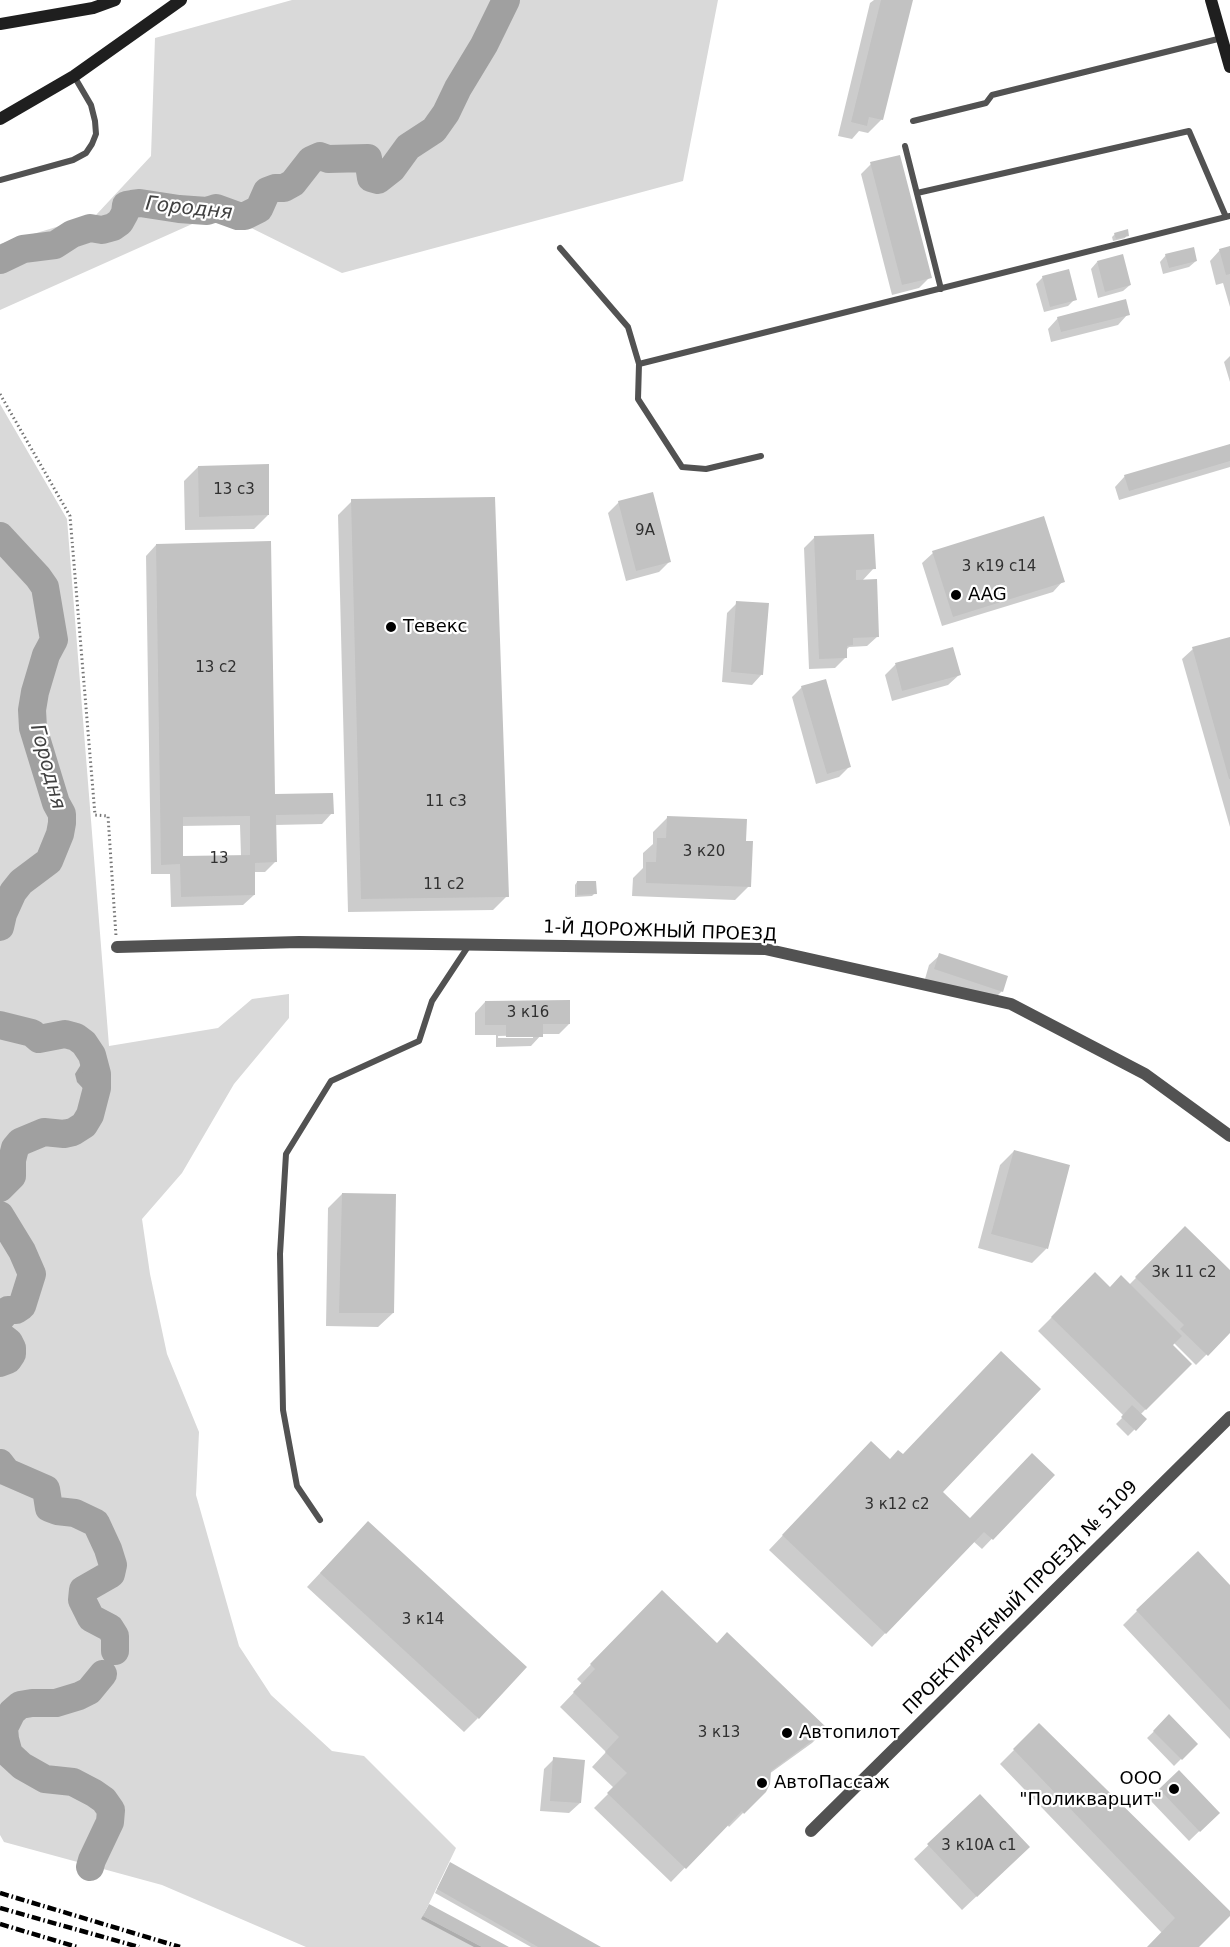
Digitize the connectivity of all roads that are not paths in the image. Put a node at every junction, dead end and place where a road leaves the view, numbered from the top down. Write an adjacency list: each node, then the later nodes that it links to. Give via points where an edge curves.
1 (115, 0): 4 (main road, via 93,8)
2 (181, 0): 7 (main road)
3 (1211, 0): 5 (main road)
4 (0, 24)
5 (1222, 38): 6 (main road); 9 (lane, via 992,95 986,103)
6 (1229, 61)
7 (74, 76): 8 (main road); 11 (lane, via 91,105 95,121 96,134 86,153)
8 (0, 119)
9 (913, 122)
10 (905, 146): 12 (lane)
11 (0, 180)
12 (917, 193): 13 (lane, via 1189,131); 15 (lane)
13 (1228, 217): 15 (lane)
14 (560, 248): 16 (lane, via 628,327)
15 (941, 290): 16 (lane)
16 (639, 364): 17 (lane, via 638,399 682,467 706,469)
17 (761, 456)
18 (470, 945): 19 (street, 1-Й ДОРОЖНЫЙ ПРОЕЗД, via 299,942); 20 (street, 1-Й ДОРОЖНЫЙ ПРОЕЗД, via 765,949 1011,1004 1145,1074); 22 (lane, via 432,1001 419,1041 331,1081 286,1154 280,1254 283,1410 297,1486)
19 (117, 947)
20 (1230, 1136)
21 (1230, 1417): 23 (street, ПРОЕКТИРУЕМЫЙ ПРОЕЗД № 5109)
22 (321, 1520)
23 (811, 1831)

